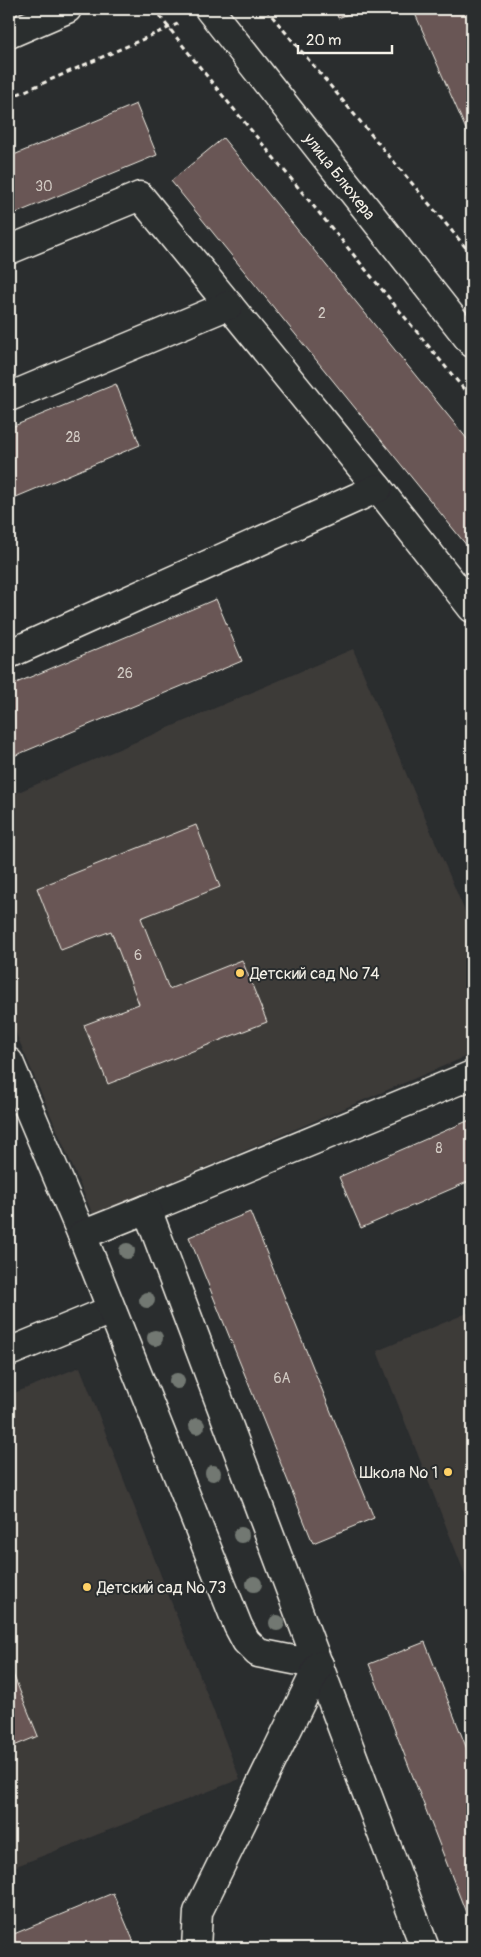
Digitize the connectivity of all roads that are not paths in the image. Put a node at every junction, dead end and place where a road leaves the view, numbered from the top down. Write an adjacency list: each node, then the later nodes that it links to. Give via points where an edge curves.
1 (67, 9): 3 (street)
2 (198, 15): 6 (street, улица Блюхера)
3 (9, 34)
4 (9, 250): 5 (street, via 140,196)
5 (229, 305): 7 (street); 8 (street)
6 (472, 343)
7 (9, 397)
8 (378, 488): 9 (street); 10 (street)
9 (472, 608)
10 (9, 654)
11 (9, 1062): 14 (street)
12 (472, 1075): 13 (street)
13 (147, 1209): 14 (street); 17 (street)
14 (82, 1235): 15 (street)
15 (111, 1310): 16 (street); 17 (street, via 246,1641 258,1653)
16 (9, 1352)
17 (319, 1665): 18 (street, via 198,1912); 19 (street)
18 (196, 1948)
19 (426, 1948)

